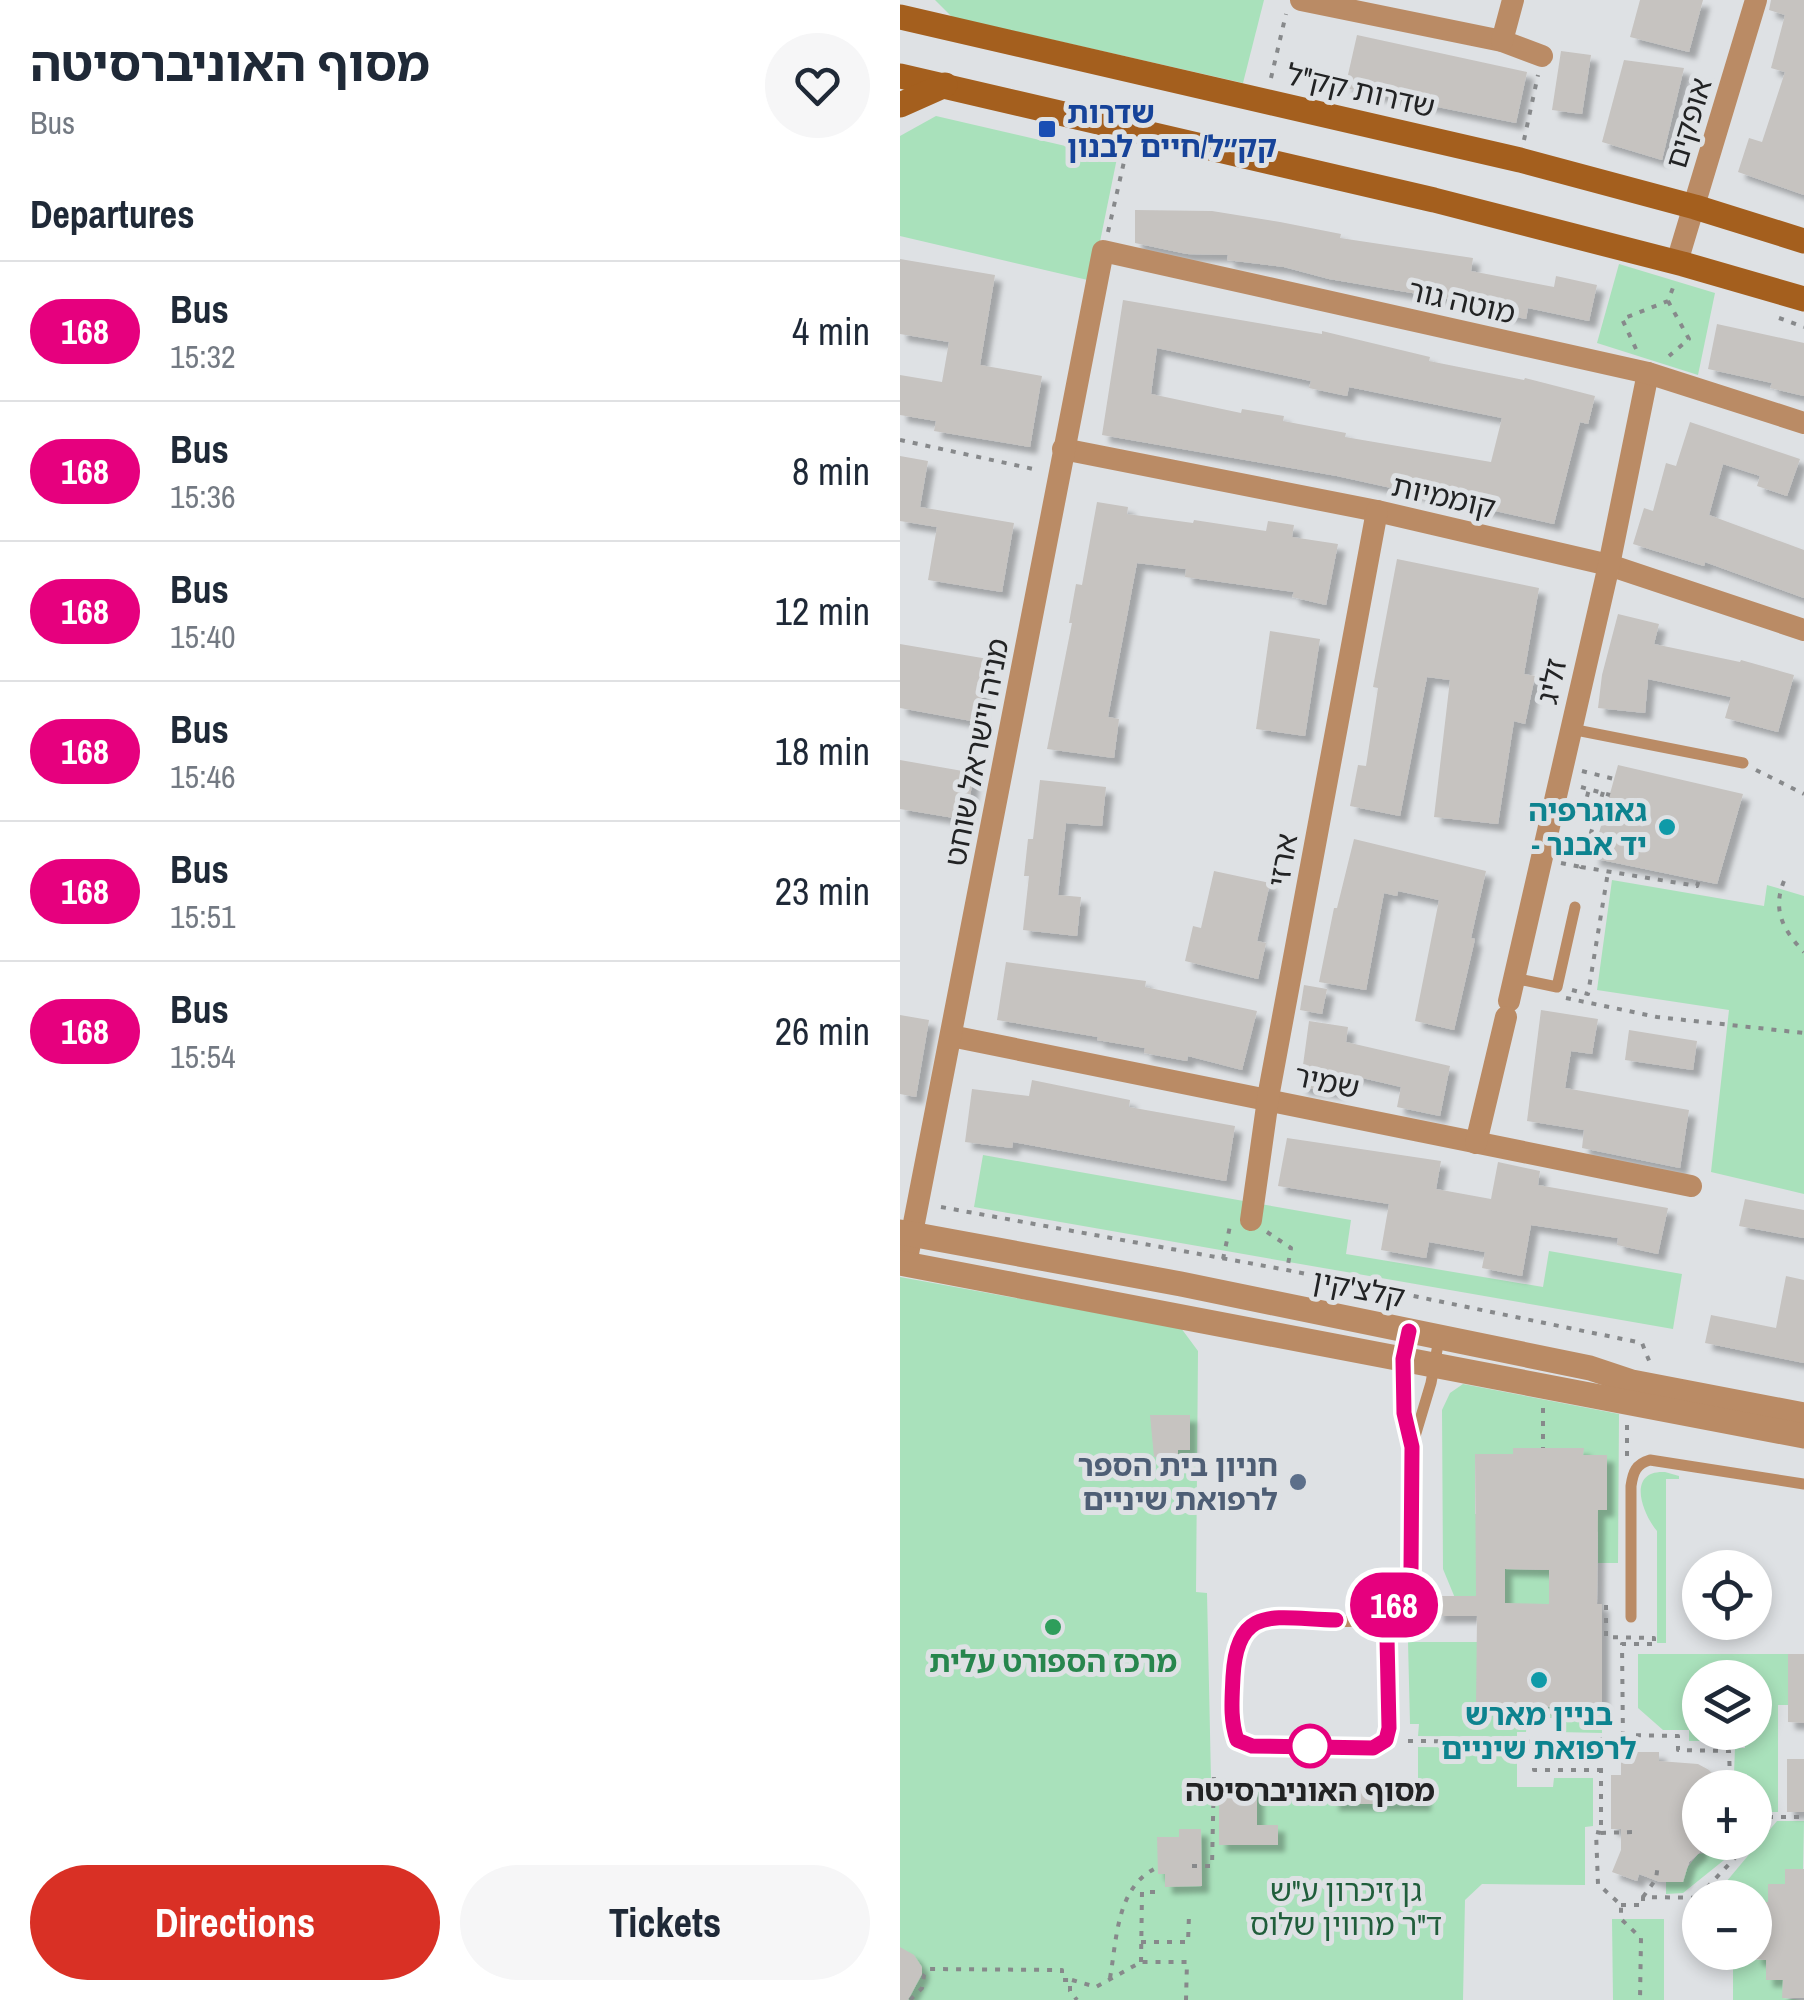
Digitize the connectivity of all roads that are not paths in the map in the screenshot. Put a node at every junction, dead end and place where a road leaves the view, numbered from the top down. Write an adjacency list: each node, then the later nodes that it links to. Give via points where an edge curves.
1 (921, 0): 6 (main road)
2 (1301, 0): 7 (street)
3 (1513, 0): 7 (street)
4 (1756, 0): 12 (street, אופקים)
5 (900, 17): 6 (main road, שדרות קק"ל)
6 (941, 26): 12 (main road, שדרות קק"ל, via 1520,160)
7 (1502, 41): 8 (street)
8 (1542, 56)
9 (900, 76): 10 (main road)
10 (945, 85): 11 (main road); 15 (main road)
11 (900, 105)
12 (1694, 208): 13 (main road, שדרות קק"ל); 15 (street, אופקים)
13 (1804, 241)
14 (1103, 251): 17 (street, מוטה גור); 19 (street, מניה וישראל שוחט)
15 (1677, 262): 16 (main road)
16 (1804, 300)
17 (1648, 373): 18 (street, מוטה גור); 21 (street, זליג)
18 (1804, 423)
19 (1063, 449): 20 (street, קוממיות); 27 (street, מניה וישראל שוחט)
20 (1377, 511): 21 (street, קוממיות); 28 (street, ארזי)
21 (1609, 564): 22 (street, קוממיות); 23 (street, זליג)
22 (1804, 630)
23 (1571, 730): 24 (lane); 26 (street, זליג, via 1569,775)
24 (1743, 763)
25 (1575, 907): 26 (lane, via 1556,991)
26 (1510, 999): 29 (street, זליג)
27 (951, 1036): 28 (street, שמיר); 32 (street, מניה וישראל שוחט)
28 (1268, 1099): 29 (street, שמיר); 31 (street, ארזי)
29 (1476, 1143): 30 (street, שמיר)
30 (1690, 1186)
31 (1251, 1220)
32 (906, 1233): 33 (street, מניה וישראל שוחט); 34 (street, קלצ'קין)
33 (903, 1263): 36 (street, קלצ'קין)
34 (1409, 1331): 35 (street, קלצ'קין); 36 (lane)
35 (1439, 1339): 37 (lane); 38 (street, קלצ'קין)
36 (1403, 1359): 37 (street, קלצ'קין); 40 (lane)
37 (1434, 1365): 39 (street, קלצ'קין); 40 (lane)
38 (1804, 1415)
39 (1804, 1436)
40 (1412, 1447): 43 (lane, via 1408,1587 1397,1603)
41 (1804, 1484): 42 (lane, via 1641,1462 1631,1486)
42 (1631, 1617)
43 (1368, 1620): 43 (lane, via 1252,1623 1234,1650 1231,1722 1237,1740 1252,1746 1373,1748 1386,1740 1387,1638)

